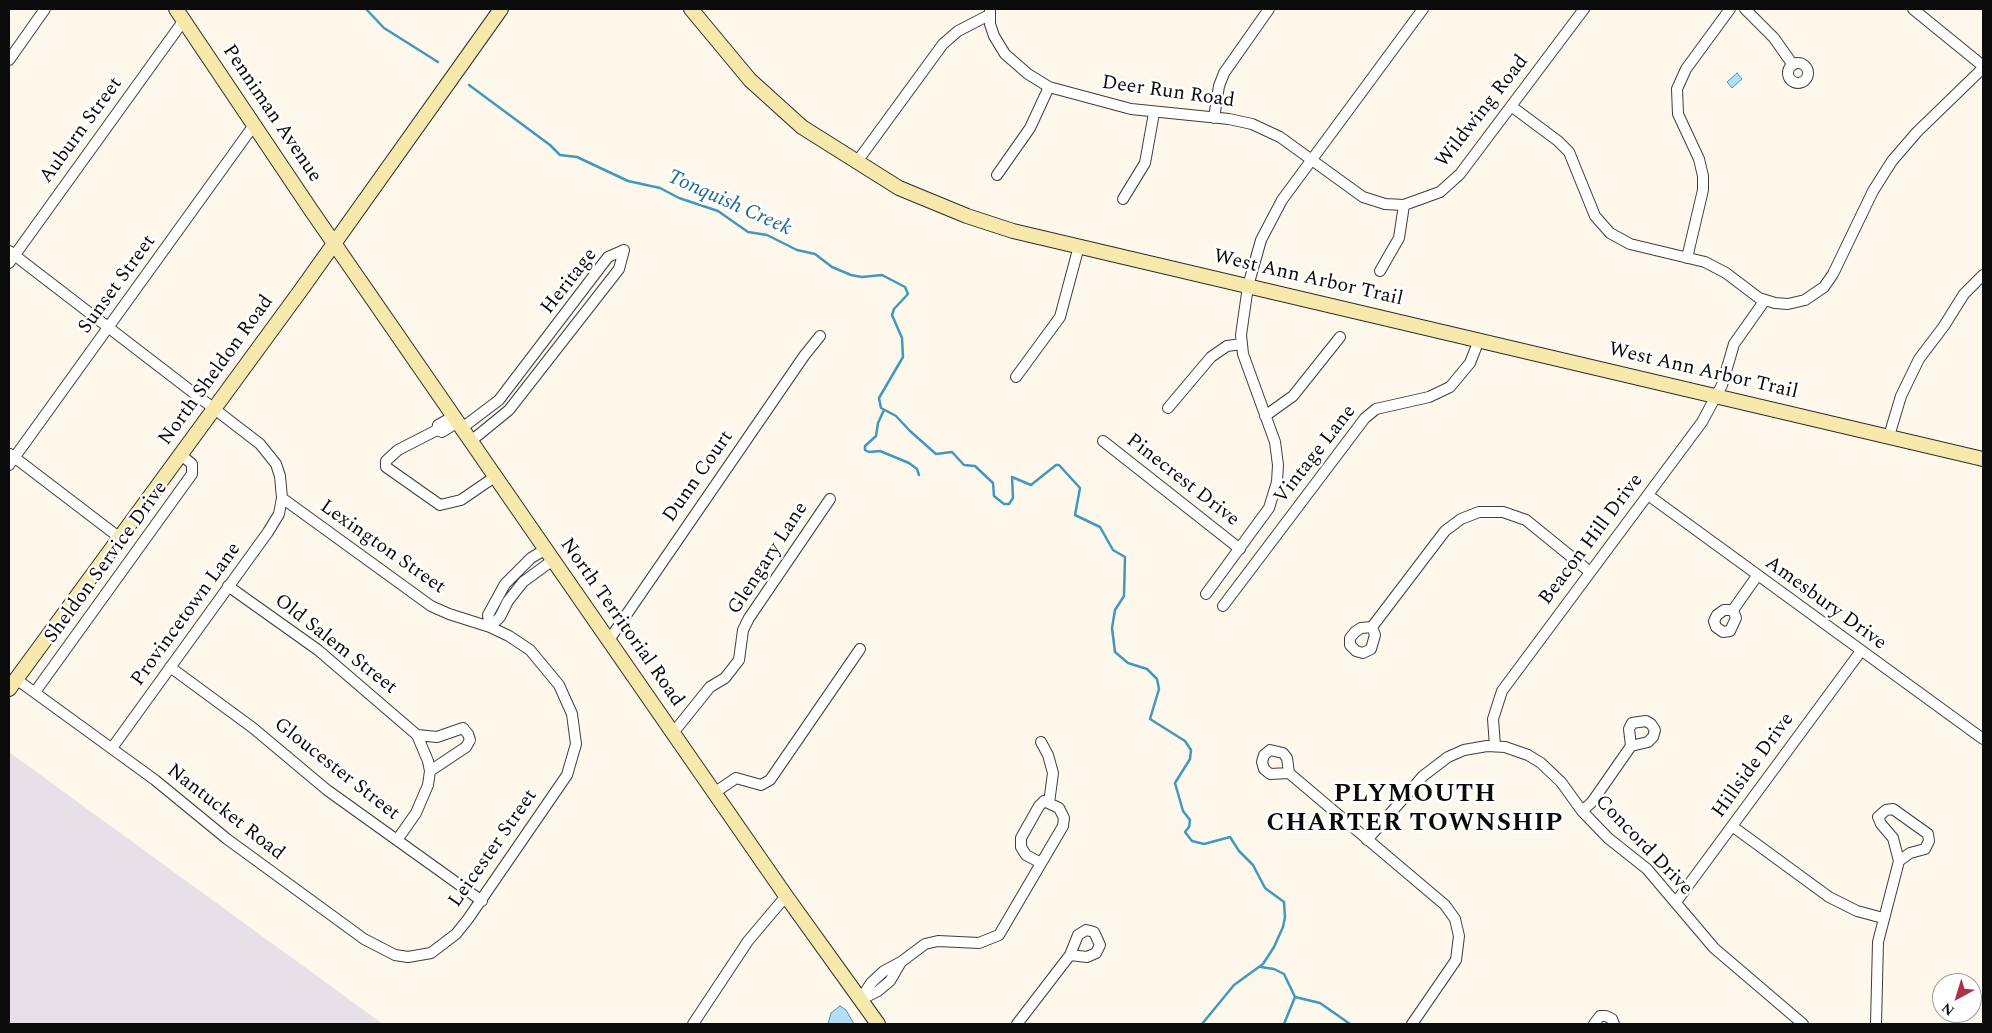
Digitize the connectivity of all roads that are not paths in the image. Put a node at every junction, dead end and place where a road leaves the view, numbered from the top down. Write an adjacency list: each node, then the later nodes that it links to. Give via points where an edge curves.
1 (32, 9): 13 (street)
2 (45, 9): 13 (street)
3 (501, 9): 27 (main road, North Sheldon Road)
4 (691, 9): 23 (main road, West Ann Arbor Trail, via 731,58 776,104 802,127)
5 (1270, 9): 20 (street, via 1224,73)
6 (1423, 9): 22 (street, Pinecrest Drive)
7 (1584, 9): 18 (street, Wildwing Road)
8 (1730, 9): 30 (street, via 1686,69 1677,89 1678,114 1699,159 1703,176 1703,190)
9 (1744, 9): 15 (street, via 1774,38)
10 (1912, 9): 16 (street)
11 (989, 12): 17 (street, Deer Run Road, via 994,36 1005,54); 23 (street, via 943,44)
12 (180, 15): 21 (main road, Penniman Avenue); 29 (street, Auburn Street)
13 (39, 18): 14 (street)
14 (9, 60)
15 (1793, 65)
16 (1983, 67): 34 (street, via 1917,132 1892,162 1873,191 1824,287 1796,303)
17 (1049, 87): 19 (street, Deer Run Road, via 1100,102); 24 (street, via 1030,128)
18 (1511, 106): 26 (street, Wildwing Road, via 1450,184 1430,197); 30 (street, via 1569,152 1595,216 1610,233 1630,244)
19 (1154, 112): 20 (street, Deer Run Road); 25 (street, via 1145,163)
20 (1214, 118): 22 (street, Deer Run Road, via 1265,129)
21 (254, 125): 27 (main road, Penniman Avenue); 35 (street, Sunset Street)
22 (1311, 160): 26 (street, Wildwing Road, via 1363,197 1385,204); 33 (street, Pinecrest Drive, via 1267,224 1256,251)
23 (856, 163): 28 (main road, West Ann Arbor Trail, via 899,188 948,210 1013,231)
24 (997, 175)
25 (1124, 199)
26 (1404, 205): 31 (street, via 1399,238)
27 (334, 242): 47 (main road, North Sheldon Road); 49 (main road, North Territorial Road)
28 (1079, 246): 33 (main road, West Ann Arbor Trail); 42 (street, via 1060,317)
29 (11, 256): 35 (street)
30 (1687, 258): 34 (street, via 1717,268)
31 (1380, 270)
32 (1983, 275): 50 (street, via 1964,294 1919,360 1901,396)
33 (1248, 286): 39 (main road, West Ann Arbor Trail); 40 (street, Pinecrest Drive)
34 (1765, 300): 45 (street, Beacon Hill Drive, via 1734,344 1722,385)
35 (109, 327): 47 (street); 54 (street, Sunset Street)
36 (548, 336): 41 (street, Heritage); 41 (street, Heritage, via 608,257 624,250 619,269); 43 (street, Heritage)
37 (820, 336): 71 (street, Dunn Court)
38 (1340, 337): 48 (street, via 1293,396)
39 (1479, 340): 45 (main road, West Ann Arbor Trail); 67 (street, Vintage Lane, via 1470,363 1450,387 1429,397 1376,409 1365,418)
40 (1242, 344): 46 (street, via 1227,346 1211,357); 48 (street, Pinecrest Drive)
41 (560, 346): 44 (street, Heritage)
42 (1016, 377)
43 (512, 383): 44 (street); 49 (street, Heritage, via 498,400)
44 (523, 392): 51 (street, Heritage, via 509,410)
45 (1715, 396): 50 (main road, West Ann Arbor Trail); 57 (street, Beacon Hill Drive, via 1702,422)
46 (1168, 408)
47 (214, 409): 53 (main road, North Sheldon Road); 58 (street, via 270,454 280,476)
48 (1266, 416): 61 (street, Pinecrest Drive, via 1277,452 1277,482 1269,508)
49 (458, 422): 51 (main road, North Territorial Road); 56 (street, Heritage, via 398,450 386,461 386,467 440,505 461,500)
50 (1889, 436): 55 (main road, West Ann Arbor Trail)
51 (471, 441): 56 (main road, North Territorial Road)
52 (1103, 441): 61 (street, Pinecrest Drive)
53 (181, 455): 60 (main road, North Sheldon Road); 76 (street, Sheldon Service Drive, via 192,464 192,474)
54 (11, 459): 60 (street)
55 (1983, 459)
56 (496, 476): 62 (main road, North Territorial Road)
57 (1648, 494): 63 (street, Beacon Hill Drive); 64 (street, Amesbury Drive)
58 (282, 498): 65 (street, Provincetown Lane, via 279,514 268,532); 69 (street, Lexington Street, via 431,606)
59 (830, 500): 77 (street, Glengary Lane, via 748,618 739,660 725,678 710,687)
60 (120, 538): 75 (main road, North Sheldon Road)
61 (1240, 549): 66 (street, Pinecrest Drive)
62 (549, 554): 69 (street, via 523,582); 71 (main road, North Territorial Road)
63 (1590, 572): 70 (street, via 1526,520 1503,512 1479,512 1461,519 1445,531); 82 (street, Beacon Hill Drive, via 1502,692 1493,719)
64 (1757, 576): 68 (street); 73 (street, Amesbury Drive)
65 (228, 586): 74 (street, Provincetown Lane); 78 (street, Old Salem Street, via 318,650)
66 (1206, 594)
67 (1223, 606)
68 (1733, 610)
69 (490, 627): 81 (street, Lexington Street, via 530,650 559,685 572,714)
70 (1372, 627)
71 (609, 640): 77 (main road, North Territorial Road)
72 (860, 649): 87 (street, via 770,780 761,785 736,778)
73 (1861, 651): 79 (street, Amesbury Drive); 90 (street, Hillside Drive)
74 (170, 667): 84 (street, Provincetown Lane); 91 (street, Gloucester Street, via 253,728 327,790)
75 (12, 684): 76 (street, Nantucket Road)
76 (35, 692): 84 (street, Nantucket Road)
77 (673, 733): 87 (main road, North Territorial Road)
78 (417, 735): 85 (street, Old Salem Street); 85 (street, via 437,738 463,728 468,734 470,740 466,747)
79 (1983, 739)
80 (1041, 742): 88 (street, via 1053,772)
81 (576, 744): 96 (street, Leicester Street, via 567,775)
82 (1495, 746): 89 (street, Concord Drive, via 1517,751 1541,763 1561,782); 92 (street, via 1464,750 1436,764)
83 (1631, 746): 89 (street, via 1592,802)
84 (112, 748): 100 (street, Nantucket Road, via 364,939 394,955)
85 (430, 771): 91 (street, via 423,801)
86 (1289, 773): 92 (street)
87 (714, 793): 95 (main road, North Territorial Road)
88 (1049, 803): 94 (street, via 1059,808 1064,818 1063,826); 94 (street, via 1044,801 1039,806 1022,838 1021,847 1026,855)
89 (1582, 810): 97 (street, Concord Drive, via 1608,838 1647,869)
90 (1732, 826): 97 (street, Hillside Drive); 98 (street, via 1829,897 1857,911)
91 (397, 840): 96 (street, Gloucester Street)
92 (1367, 840): 106 (street, via 1445,905 1458,928 1459,952 1453,967)
93 (1899, 861): 93 (street, via 1910,853 1925,849 1928,834 1894,809 1886,810 1878,817 1894,838); 98 (street)
94 (1041, 863): 101 (street, via 999,934 979,943 930,942 919,947 870,982)
95 (786, 896): 101 (main road, North Territorial Road); 103 (street, via 748,941)
96 (482, 900): 100 (street, Leicester Street, via 450,939 431,953)
97 (1676, 902): 102 (street, Concord Drive, via 1714,948)
98 (1883, 918): 109 (street, via 1876,961)
99 (1070, 955): 105 (street)
100 (419, 956)
101 (860, 1000): 104 (main road, North Territorial Road)
102 (1798, 1023)
103 (693, 1024)
104 (878, 1024)
105 (1017, 1024)
106 (1412, 1024)
107 (1594, 1024): 108 (street, via 1600,1016 1606,1016)
108 (1614, 1024)
109 (1876, 1024)

